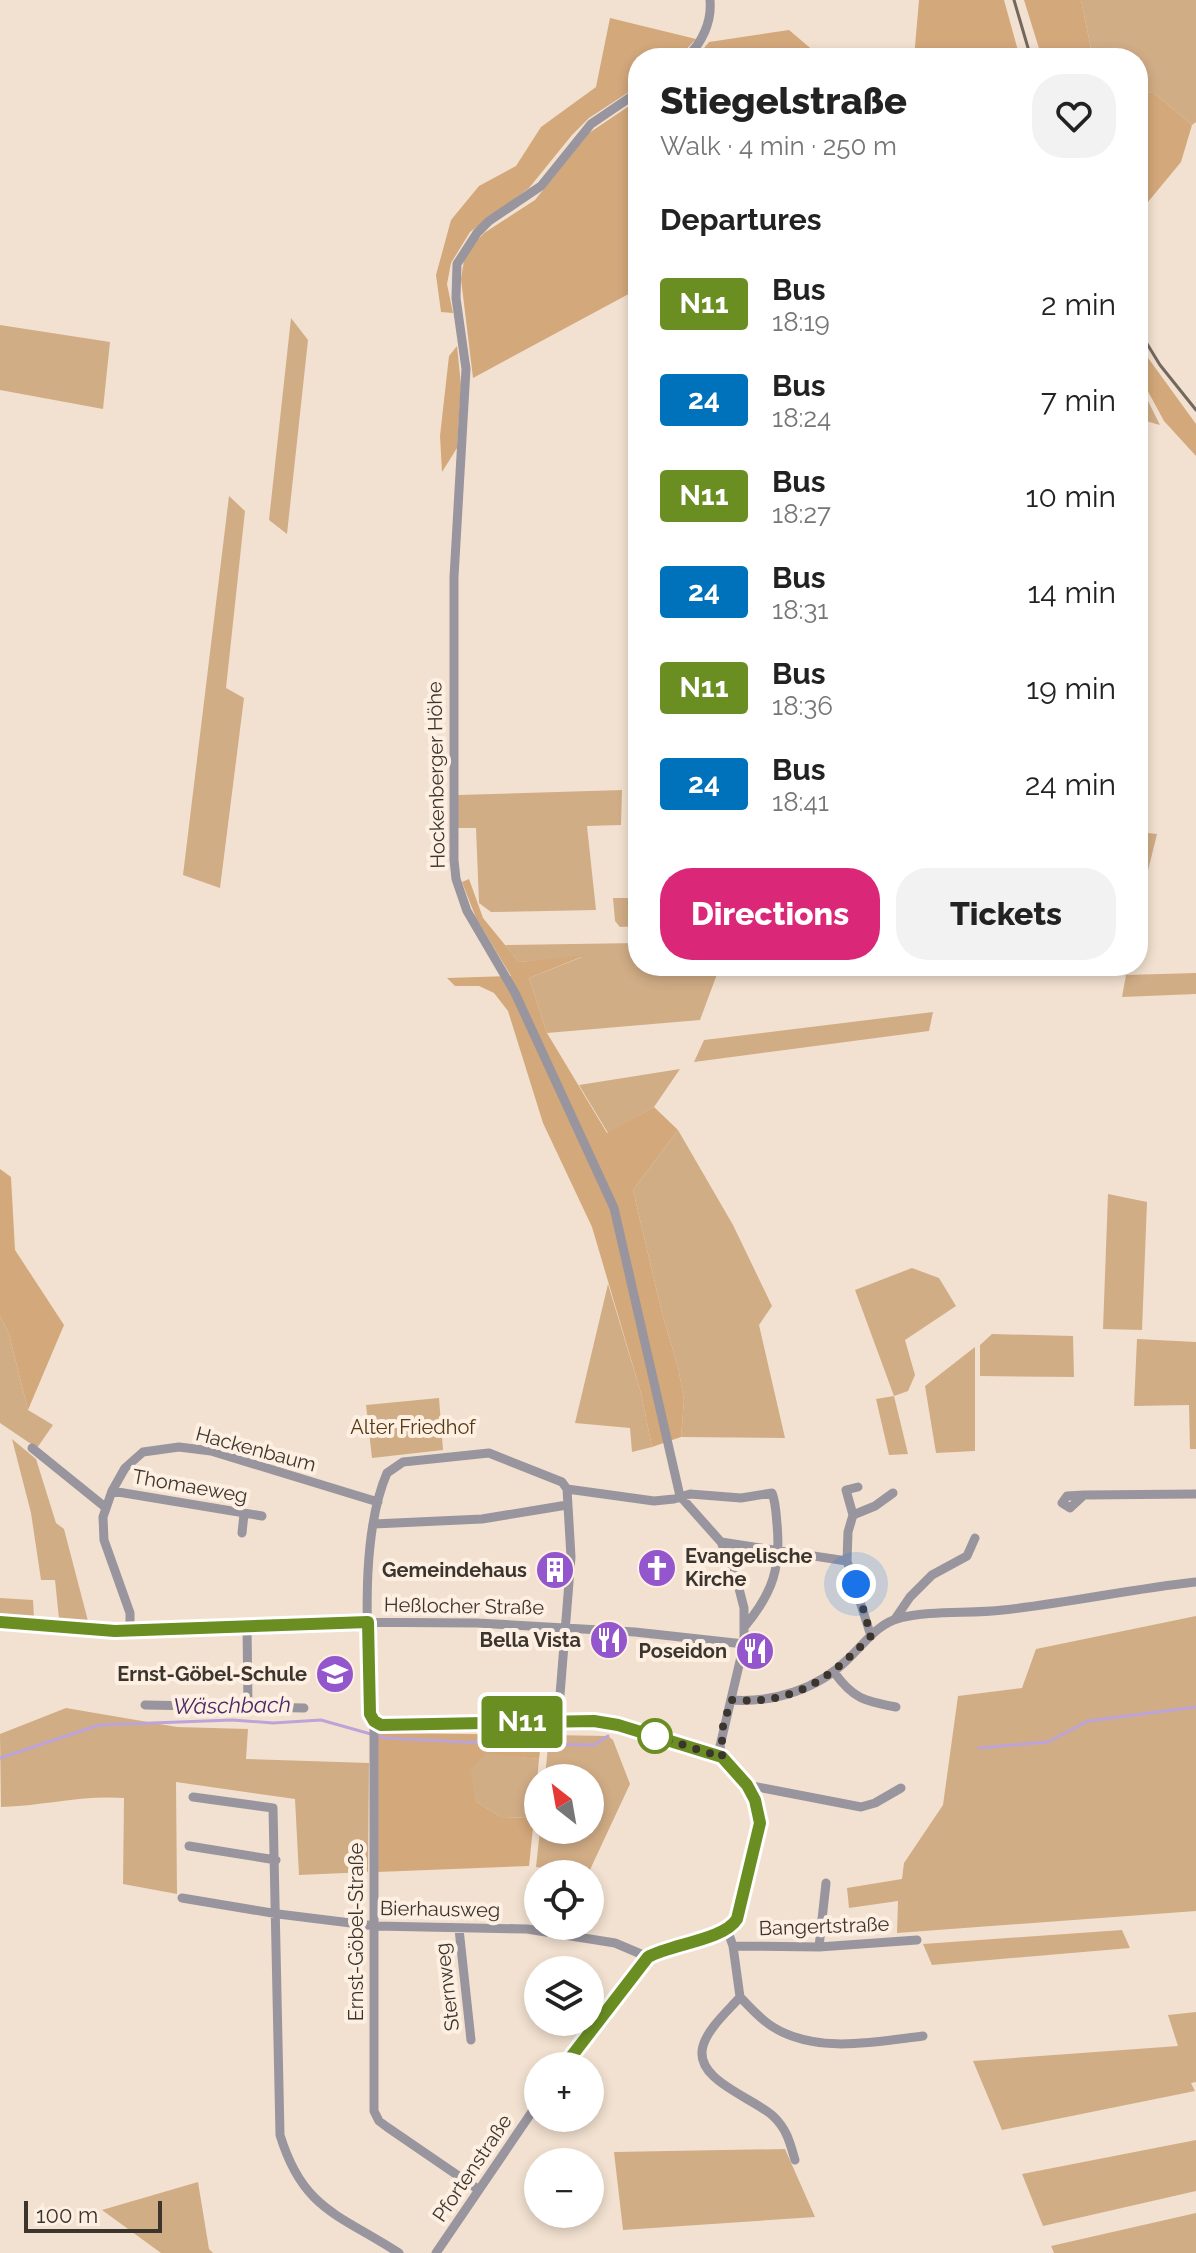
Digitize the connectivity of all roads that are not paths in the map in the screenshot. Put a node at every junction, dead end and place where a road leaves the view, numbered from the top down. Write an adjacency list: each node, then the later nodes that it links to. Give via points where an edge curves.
1 (710, 0): 2 (street, via 707,27)
2 (695, 48)
3 (628, 99): 11 (street, Hockenberger Höhe, via 591,124 541,186 489,221 457,264 466,380 454,577 454,860 467,911 515,993 614,1208)
4 (32, 1448): 14 (street)
5 (858, 1487): 16 (street, via 846,1490)
6 (567, 1489): 11 (street, via 641,1500); 12 (street, Ernst-Göbel-Straße, via 562,1482 480,1453 397,1465 387,1473); 13 (street)
7 (112, 1491): 12 (street, Hackenbaum, via 136,1456 179,1447 221,1454); 14 (street, Hackenbaum); 15 (street, Thomaeweg)
8 (893, 1493): 16 (street)
9 (1196, 1494): 10 (street)
10 (1084, 1495)
11 (680, 1496): 21 (street); 22 (street, via 772,1493)
12 (378, 1502): 18 (street, Ernst-Göbel-Straße)
13 (567, 1505): 18 (street, via 482,1519); 30 (street, via 571,1557)
14 (105, 1507): 31 (street, Hackenbaum, via 104,1540 130,1613)
15 (244, 1514): 17 (street, Thomaeweg); 19 (street)
16 (853, 1515): 23 (street)
17 (262, 1516)
18 (374, 1524): 27 (street, Ernst-Göbel-Straße)
19 (242, 1533)
20 (975, 1538): 25 (street, via 967,1556 932,1575)
21 (721, 1542): 22 (street); 29 (street, via 736,1577)
22 (780, 1551): 23 (street); 29 (street, via 774,1577)
23 (847, 1561): 32 (street)
24 (1196, 1582): 25 (street, via 1011,1609)
25 (895, 1619): 32 (street)
26 (0, 1622): 31 (street, Heßlocher Straße)
27 (368, 1622): 28 (street, Heßlocher Straße); 30 (street, Heßlocher Straße); 41 (street, Ernst-Göbel-Straße)
28 (247, 1625): 31 (street, Heßlocher Straße); 37 (street)
29 (746, 1625): 33 (street)
30 (566, 1627): 33 (street, Heßlocher Straße); 40 (street)
31 (130, 1630)
32 (871, 1636): 34 (street)
33 (744, 1644): 35 (street)
34 (834, 1672): 35 (street, via 783,1696); 38 (street, via 863,1700)
35 (731, 1700): 42 (street, via 722,1730)
36 (145, 1705): 37 (street)
37 (248, 1707): 39 (street)
38 (896, 1707)
39 (304, 1708)
40 (558, 1720): 41 (street); 42 (street, via 618,1725)
41 (374, 1724): 51 (street, Ernst-Göbel-Straße)
42 (722, 1757): 43 (street)
43 (747, 1785): 44 (street, via 861,1807); 53 (street, via 760,1823 737,1919)
44 (901, 1788)
45 (193, 1797): 47 (street, via 273,1808)
46 (189, 1846): 47 (street)
47 (276, 1860): 50 (street)
48 (826, 1883): 56 (street)
49 (182, 1898): 50 (street, Bierhausweg)
50 (278, 1914): 51 (street, Bierhausweg); 65 (street, via 278,2115 286,2154 300,2182 320,2204)
51 (375, 1926): 52 (street, Bierhausweg); 64 (street, Ernst-Göbel-Straße, via 376,2117)
52 (459, 1929): 57 (street, Bierhausweg, via 527,1929 615,1943); 60 (street, Sternweg)
53 (727, 1929): 55 (street); 57 (street)
54 (917, 1940): 56 (street, Bangertstraße)
55 (733, 1946): 56 (street, Bangertstraße); 58 (street)
56 (819, 1947)
57 (648, 1957): 61 (street)
58 (740, 1997): 59 (street, via 769,2025 827,2044); 63 (street, via 710,2032 702,2048 705,2064 715,2079 772,2115 787,2133)
59 (923, 2036)
60 (471, 2040)
61 (575, 2052)
62 (524, 2124): 64 (street, Pfortenstraße)
63 (795, 2160)
64 (479, 2190): 66 (street, Pfortenstraße)
65 (399, 2253)
66 (436, 2253)

